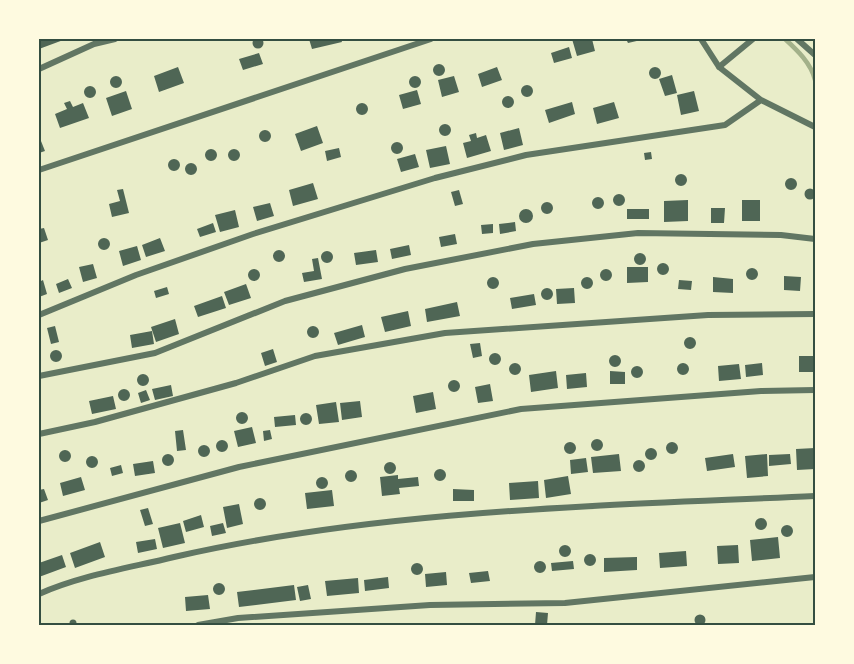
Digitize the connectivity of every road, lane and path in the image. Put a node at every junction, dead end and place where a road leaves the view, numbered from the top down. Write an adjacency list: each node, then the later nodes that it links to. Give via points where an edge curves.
1 (115, 39): 8 (street, via 94,44)
2 (431, 39): 11 (street)
3 (701, 39): 7 (street)
4 (753, 39): 7 (street)
5 (797, 39): 6 (street)
6 (815, 55)
7 (719, 67): 9 (street)
8 (39, 69)
9 (761, 99): 10 (street); 14 (street, via 725,125 526,155 435,178 136,275)
10 (815, 127)
11 (39, 170)
12 (815, 239): 15 (street, via 638,233 533,244 405,269 285,301 155,353)
13 (815, 314): 17 (street, via 708,315 445,333 315,356 95,423)
14 (39, 315)
15 (39, 376)
16 (815, 390): 19 (street, via 521,409 239,467)
17 (39, 434)
18 (815, 496): 21 (street, via 519,510 337,529 206,550 66,582)
19 (39, 521)
20 (815, 577): 22 (street, via 565,603 430,605)
21 (39, 594)
22 (198, 625)

